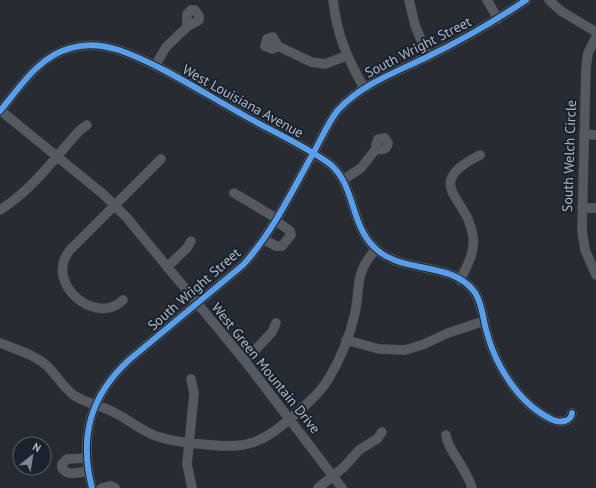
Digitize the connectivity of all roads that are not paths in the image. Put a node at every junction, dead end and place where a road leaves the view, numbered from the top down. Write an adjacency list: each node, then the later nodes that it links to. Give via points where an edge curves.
1 (333, 0): 11 (street, via 336,22)
2 (409, 0): 12 (street)
3 (486, 0): 6 (street)
4 (526, 0): 6 (street, South Wright Street)
5 (550, 0): 8 (street, via 561,11)
6 (498, 19): 12 (street, South Wright Street)
7 (186, 27): 13 (street, via 166,47)
8 (596, 32)
9 (596, 38): 17 (street, South Welch Circle, via 586,62)
10 (278, 46): 11 (street, via 311,62 325,64)
11 (346, 56): 14 (street)
12 (428, 56): 14 (street, South Wright Street, via 379,78)
13 (155, 66): 15 (street, West Louisiana Avenue, via 119,50 103,46 86,44 57,52 26,79); 20 (street, West Louisiana Avenue)
14 (364, 88): 20 (street, South Wright Street, via 338,111)
15 (0, 111): 22 (street, West Green Mountain Drive)
16 (87, 125): 22 (street)
17 (584, 134): 18 (street); 27 (street, South Welch Circle)
18 (596, 135)
19 (376, 149): 24 (street, via 358,171)
20 (313, 154): 24 (street, West Louisiana Avenue, via 330,164); 30 (street, South Wright Street)
21 (480, 155): 36 (street, via 460,166 451,180 453,195 468,221 473,238 471,259)
22 (57, 157): 26 (street, West Green Mountain Drive); 29 (street, via 28,188)
23 (161, 158): 26 (street)
24 (343, 180): 33 (street, West Louisiana Avenue, via 358,225)
25 (234, 193): 30 (street)
26 (114, 205): 34 (street, West Green Mountain Drive); 37 (street, via 67,254 62,274 72,293 93,307 108,309)
27 (582, 208): 28 (street); 35 (street, South Welch Circle, via 582,237 587,257)
28 (596, 208)
29 (0, 210)
30 (275, 219): 31 (street, South Wright Street); 31 (street, via 290,231 291,235 282,246 276,246)
31 (263, 239): 38 (street, South Wright Street, via 242,265)
32 (191, 241): 34 (street)
33 (376, 249): 36 (street, West Louisiana Avenue, via 403,264 442,271); 41 (street, via 366,260 361,272 356,308)
34 (167, 267): 38 (street, West Green Mountain Drive)
35 (596, 275)
36 (460, 280): 39 (street, West Louisiana Avenue, via 476,294)
37 (123, 300)
38 (197, 304): 43 (street, West Green Mountain Drive); 45 (street, South Wright Street, via 123,366 104,389)
39 (484, 321): 41 (street, via 405,350 379,348); 46 (street, West Louisiana Avenue, via 489,341 500,364 525,400 556,421 571,418)
40 (276, 323): 43 (street, via 272,332)
41 (346, 340): 47 (street, via 337,364 324,385 316,396)
42 (0, 343): 45 (street, via 40,360 74,395)
43 (245, 361): 47 (street, West Green Mountain Drive)
44 (191, 379): 50 (street, via 194,394)
45 (95, 405): 50 (street, via 111,411 151,434); 51 (street, South Wright Street, via 87,431)
46 (572, 413)
47 (290, 419): 50 (street, via 261,440 248,445 227,447); 53 (street, West Green Mountain Drive)
48 (382, 432): 53 (street)
49 (446, 435): 60 (street, via 448,444 465,470)
50 (188, 443): 57 (street, via 187,471)
51 (86, 458): 52 (street, South Wright Street); 52 (street, via 67,459 62,468 71,474)
52 (88, 471): 54 (street, South Wright Street)
53 (333, 476): 58 (street); 59 (street, West Green Mountain Drive)
54 (92, 488)
55 (102, 488): 56 (street)
56 (115, 488)
57 (192, 488)
58 (318, 488)
59 (342, 488)
60 (472, 488)

